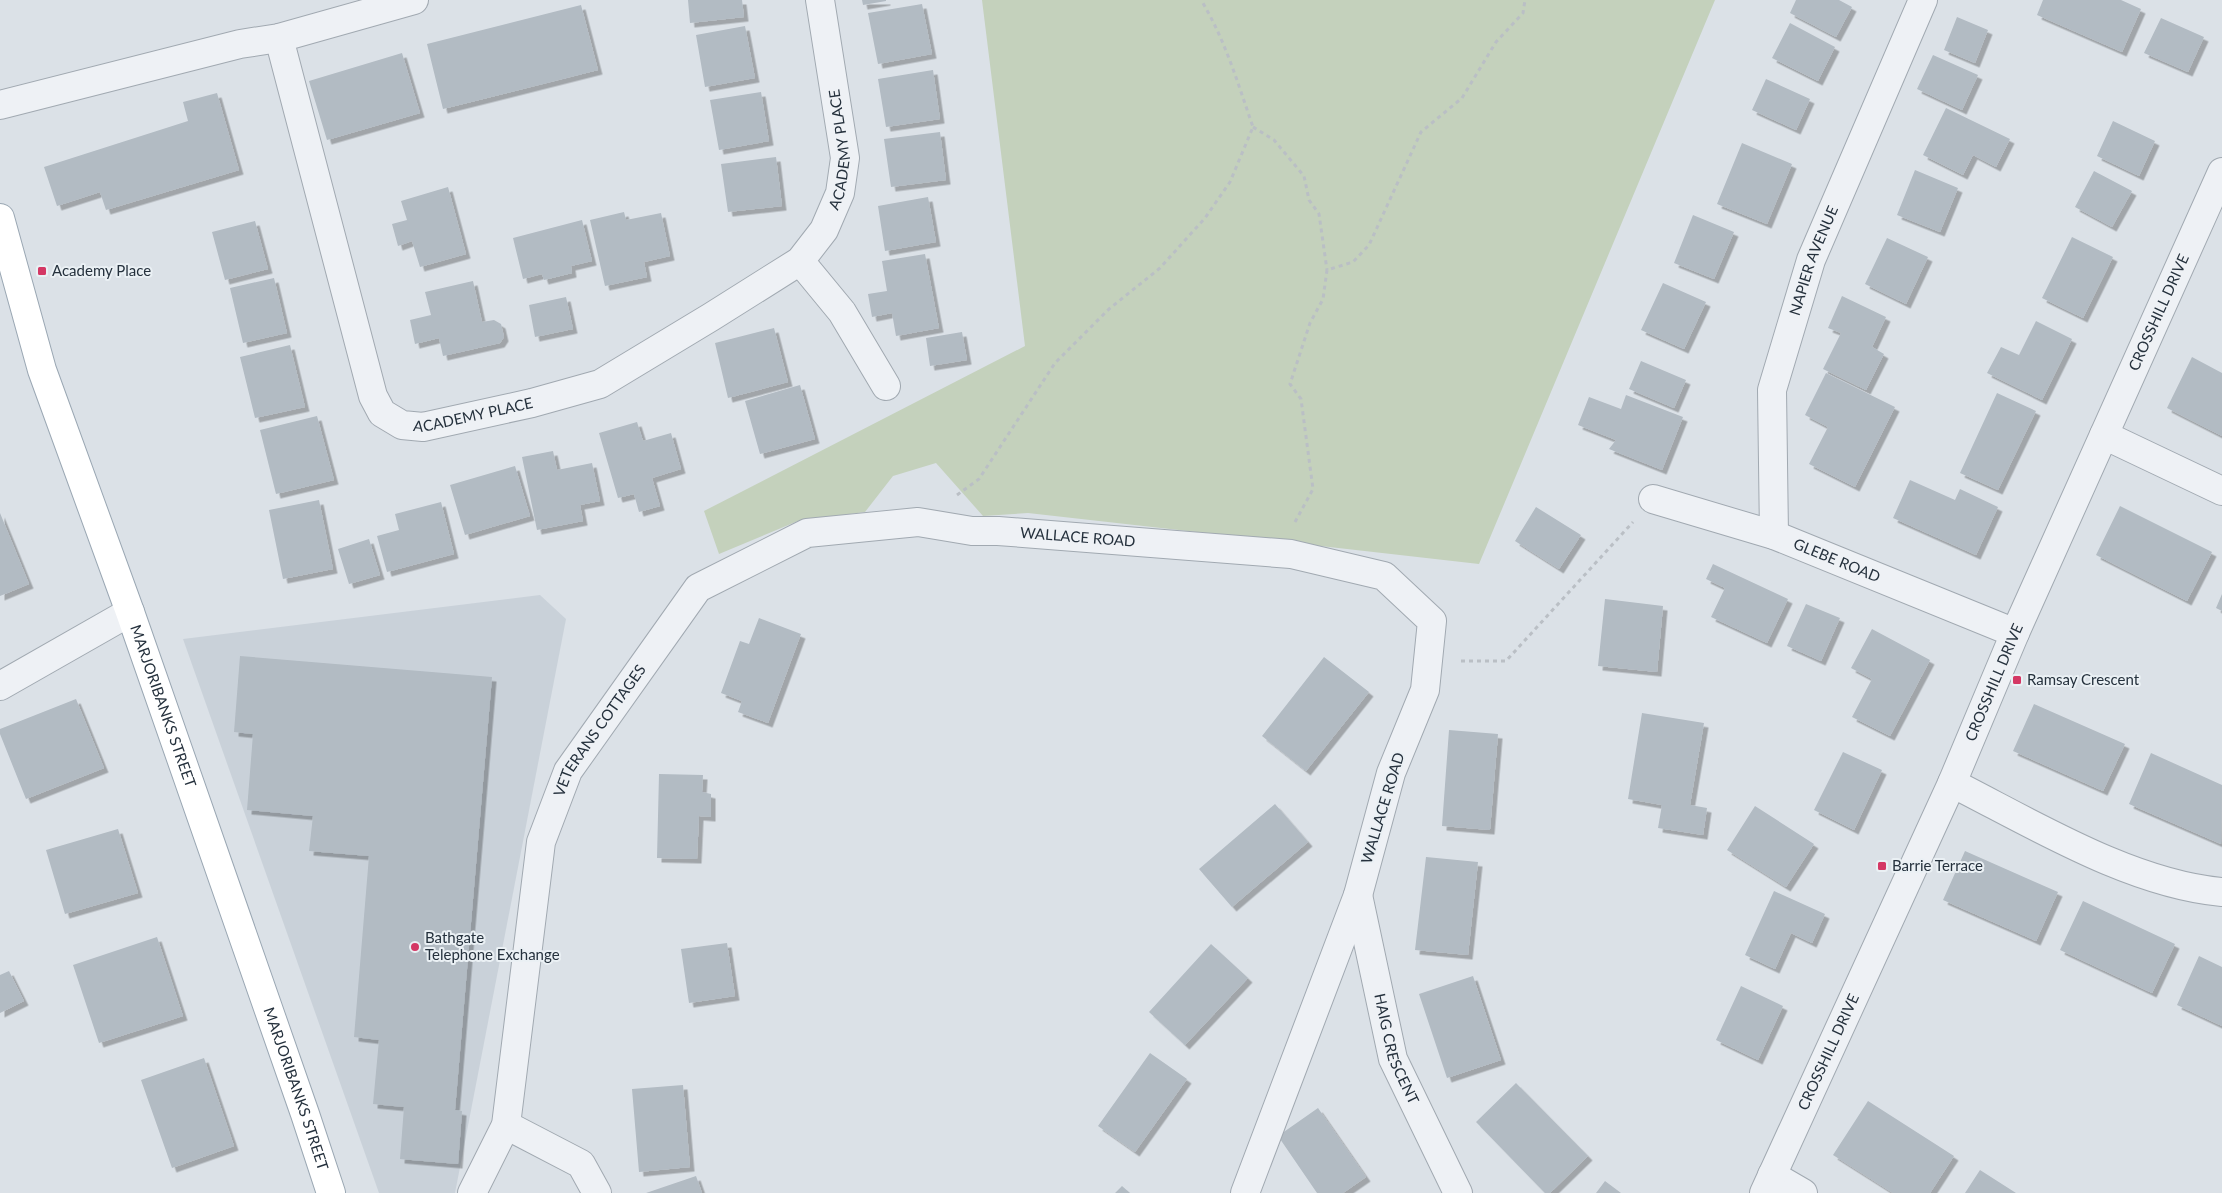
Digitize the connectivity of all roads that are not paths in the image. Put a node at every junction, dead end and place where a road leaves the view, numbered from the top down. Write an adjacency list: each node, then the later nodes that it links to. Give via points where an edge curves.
1 (414, 0): 4 (street)
2 (820, 0): 8 (street, ACADEMY PLACE, via 845,158 840,193 824,230)
3 (1923, 0): 14 (street, NAPIER AVENUE, via 1811,260 1772,390)
4 (279, 38): 5 (street, via 240,44); 8 (street, ACADEMY PLACE, via 374,396 382,413 402,425 423,427 600,384)
5 (0, 105)
6 (2222, 172): 10 (street, CROSSHILL DRIVE)
7 (0, 218): 15 (main road, MARJORIBANKS STREET, via 42,370)
8 (800, 261): 9 (street, via 842,312)
9 (886, 386)
10 (2104, 435): 11 (street); 16 (street, CROSSHILL DRIVE)
11 (2222, 491)
12 (1653, 499): 14 (street, GLEBE ROAD)
13 (998, 531): 20 (street, WALLACE ROAD, via 1290,554 1384,576 1432,621 1425,690 1391,773); 21 (street, VETERANS COTTAGES, via 972,531 918,522 807,533 698,588 568,771 541,842)
14 (1774, 536): 16 (street, GLEBE ROAD)
15 (130, 612): 17 (street); 23 (main road, MARJORIBANKS STREET)
16 (2015, 633): 18 (street, CROSSHILL DRIVE)
17 (0, 686)
18 (1952, 783): 19 (street, via 2109,862 2197,890); 22 (street, CROSSHILL DRIVE)
19 (2222, 892)
20 (1358, 894): 26 (street, WALLACE ROAD); 27 (street, HAIG CRESCENT, via 1392,1059)
21 (506, 1126): 24 (street, VETERANS COTTAGES); 25 (street, via 581,1164)
22 (1768, 1184): 28 (street)
23 (330, 1193)
24 (472, 1193)
25 (597, 1193)
26 (1244, 1193)
27 (1458, 1193)
28 (1804, 1193)

